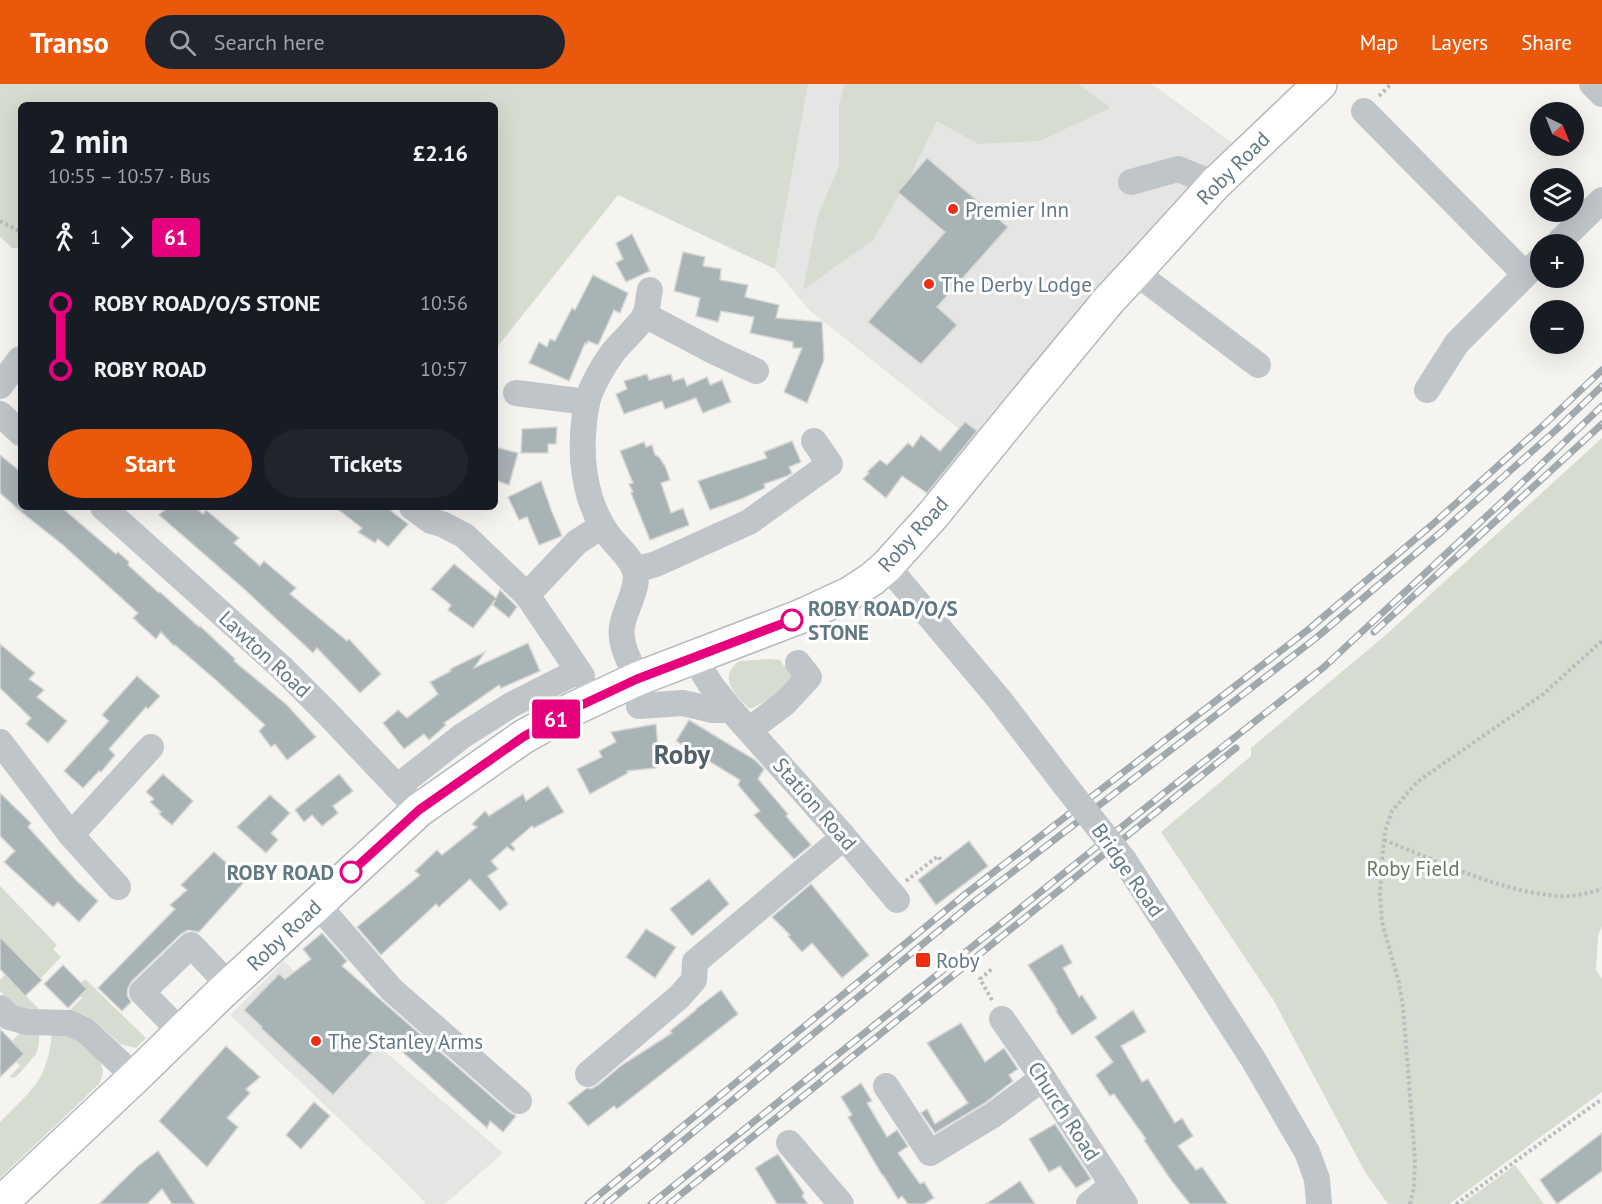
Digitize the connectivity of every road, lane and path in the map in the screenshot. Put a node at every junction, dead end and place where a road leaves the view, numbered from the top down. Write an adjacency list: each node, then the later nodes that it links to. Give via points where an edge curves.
1 (1592, 84): 3 (street)
2 (1309, 87): 6 (main road, Roby Road)
3 (1602, 94)
4 (1364, 111): 11 (street)
5 (1131, 183): 6 (street, via 1178,169)
6 (1215, 184): 13 (main road, Roby Road)
7 (1602, 200): 10 (street)
8 (0, 220): 9 (path)
9 (18, 230)
10 (1567, 234)
11 (1530, 264)
12 (1530, 270): 20 (street, via 1457,343)
13 (1135, 272): 17 (street); 29 (main road, Roby Road)
14 (650, 290): 15 (street)
15 (645, 315): 18 (street); 22 (street, via 613,353)
16 (18, 363): 19 (street)
17 (1258, 365)
18 (756, 371)
19 (0, 386)
20 (1427, 390)
21 (516, 393): 22 (street)
22 (587, 402): 28 (street, via 584,471 590,499)
23 (0, 414): 24 (street)
24 (18, 430)
25 (813, 441): 30 (street, via 830,464 749,522)
26 (106, 510): 40 (street, Lawton Road, via 282,668)
27 (416, 510): 31 (street, via 465,536)
28 (602, 526): 30 (street); 31 (street, via 577,542)
29 (887, 566): 33 (main road, Roby Road, via 849,594); 65 (street, Bridge Road, bridge, via 999,699 1124,860 1253,1059 1307,1152 1317,1179)
30 (635, 570): 35 (street, via 636,582 621,630)
31 (527, 595): 40 (street, via 580,673 511,705 462,736)
32 (1602, 640): 43 (path, via 1542,695 1417,782 1392,811)
33 (694, 658): 35 (main road, Roby Road); 36 (street, Station Road)
34 (798, 663): 37 (street, via 809,677 785,703)
35 (638, 692): 36 (street, via 713,710); 40 (main road, Roby Road, via 573,709)
36 (731, 710): 37 (street, Station Road)
37 (749, 730): 42 (street, Station Road)
38 (0, 742): 41 (street)
39 (151, 747): 41 (street)
40 (408, 798): 48 (main road, Roby Road)
41 (71, 835): 45 (street)
42 (844, 837): 47 (street, Station Road); 54 (street, via 696,962 694,980 679,997)
43 (1384, 840): 46 (path, via 1455,870 1520,890 1571,896); 66 (path, via 1382,922 1402,996 1415,1159)
44 (942, 862): 47 (path, via 938,856)
45 (118, 887)
46 (1602, 889)
47 (894, 896)
48 (317, 904): 50 (main road, Roby Road); 59 (street, via 392,990)
49 (992, 969): 52 (path, via 980,979)
50 (230, 986): 53 (main road, Roby Road); 53 (street, via 191,945 142,992)
51 (0, 1008): 55 (street, via 9,1017 27,1022 69,1023 85,1030)
52 (1002, 1019): 56 (street, Church Road)
53 (181, 1032): 55 (main road, Roby Road)
54 (588, 1074)
55 (135, 1077): 62 (main road, Roby Road)
56 (1043, 1078): 57 (street, via 993,1115 930,1153); 61 (street, Church Road)
57 (886, 1086)
58 (1602, 1099): 67 (path)
59 (519, 1101)
60 (789, 1143): 63 (street)
61 (1119, 1194): 64 (street)
62 (4, 1203)
63 (841, 1204)
64 (1089, 1204)
65 (1320, 1204)
66 (1410, 1204)
67 (1456, 1204)

